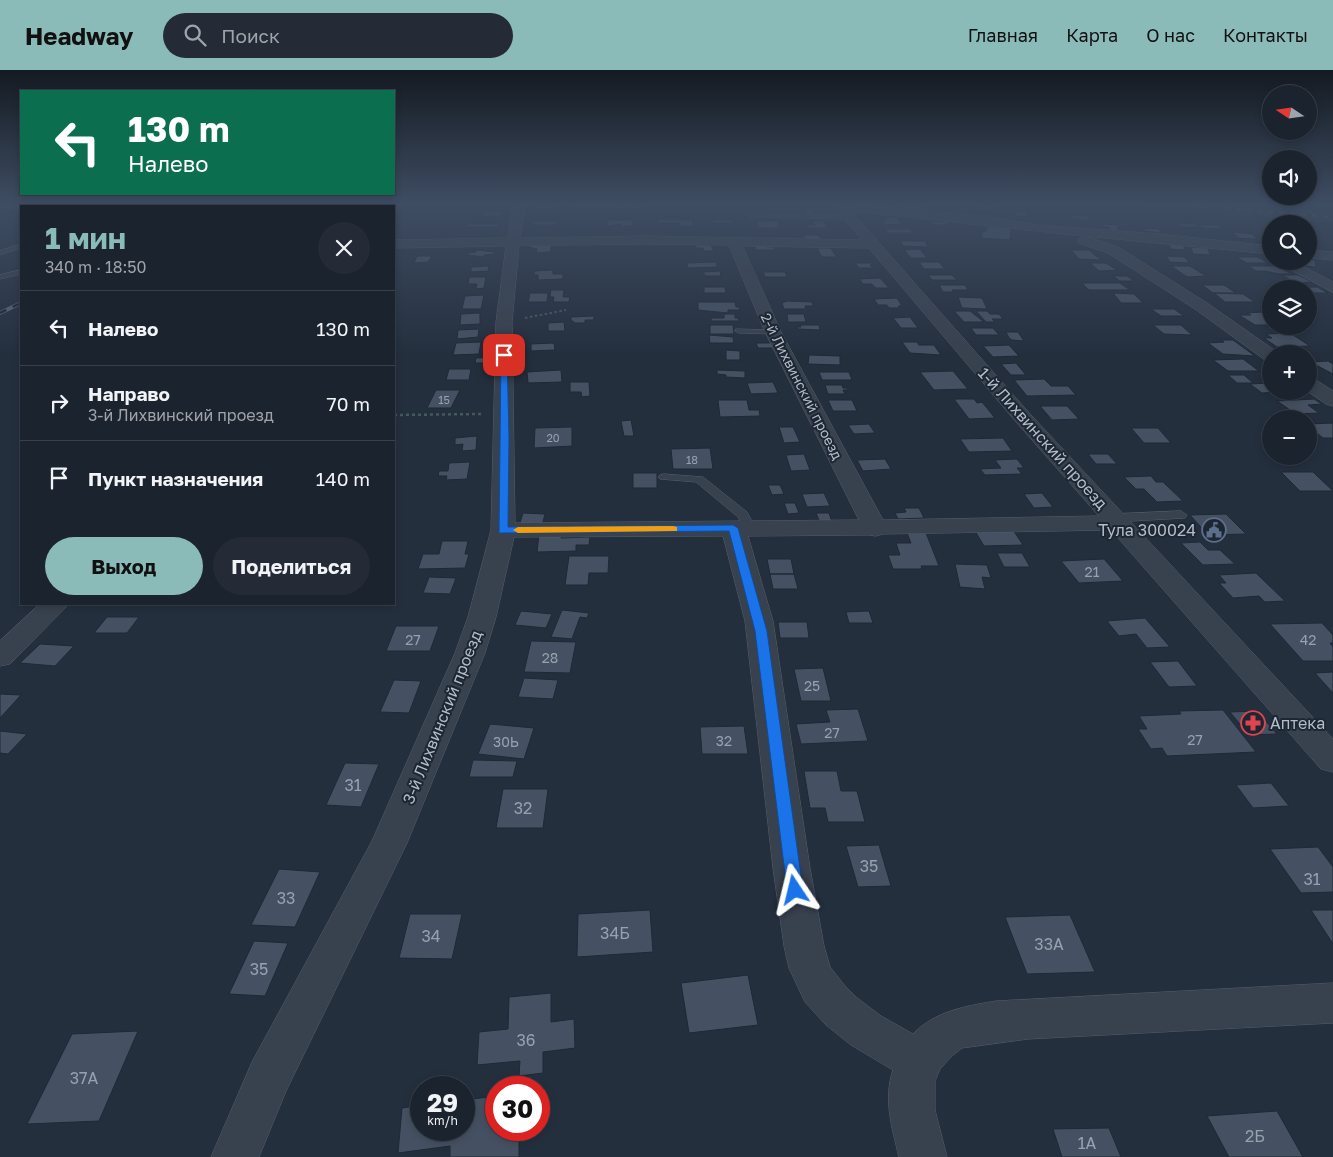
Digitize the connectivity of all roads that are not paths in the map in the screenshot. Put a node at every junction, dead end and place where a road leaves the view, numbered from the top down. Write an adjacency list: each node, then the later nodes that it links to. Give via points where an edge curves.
1 (511, 254): 23 (street, 3-й Лихвинский проезд, via 504,322)
2 (739, 254): 12 (street, 2-й Лихвинский проезд)
3 (881, 254): 20 (street, 1-й Лихвинский проезд)
4 (1119, 254): 13 (street)
5 (1317, 255): 6 (street)
6 (1333, 256)
7 (1299, 270): 10 (street)
8 (20, 272): 9 (lane)
9 (0, 277)
10 (1333, 288)
11 (739, 331): 12 (lane)
12 (773, 332): 22 (street, 2-й Лихвинский проезд)
13 (1262, 350)
14 (1333, 383): 15 (street)
15 (1317, 384)
16 (1317, 389): 17 (street)
17 (1333, 400)
18 (664, 477): 21 (lane, via 699,479 743,515)
19 (1180, 515): 20 (lane)
20 (1116, 520): 22 (street); 26 (street, 1-й Лихвинский проезд)
21 (741, 528): 22 (street); 23 (street); 28 (street, via 761,631 788,851 813,976 831,1000 867,1032)
22 (876, 528)
23 (503, 530): 29 (street, 3-й Лихвинский проезд, via 482,617 467,662 389,843 268,1078)
24 (55, 605): 25 (street)
25 (0, 657)
26 (1333, 760)
27 (1333, 1003): 28 (street, via 1000,1021 945,1034 935,1041)
28 (921, 1061): 30 (street, via 910,1087 916,1133)
29 (235, 1157)
30 (923, 1157)

